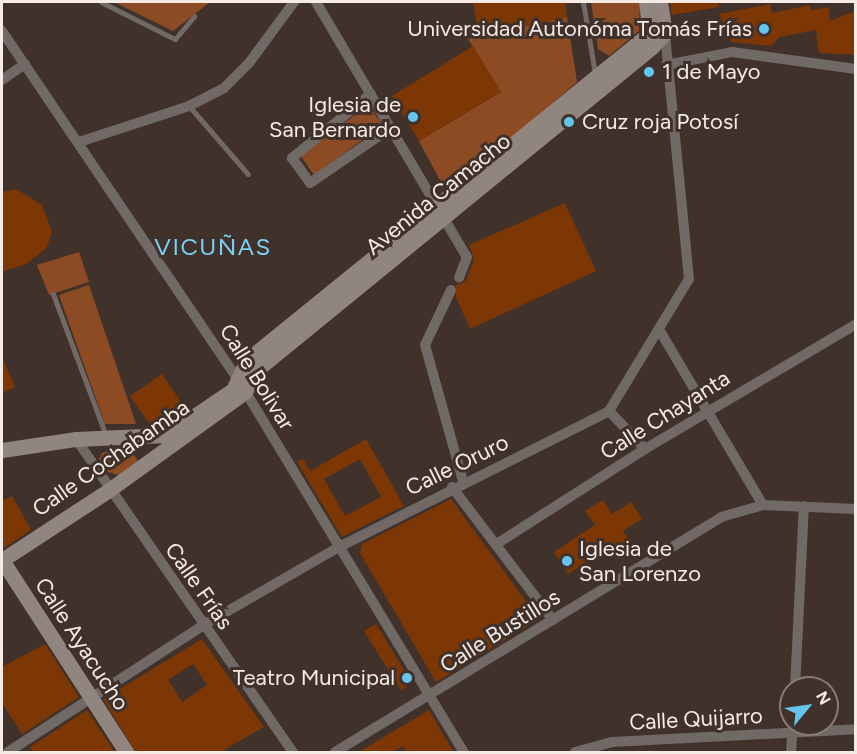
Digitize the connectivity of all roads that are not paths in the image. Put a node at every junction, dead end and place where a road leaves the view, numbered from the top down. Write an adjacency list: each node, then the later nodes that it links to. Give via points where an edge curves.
1 (101, 2): 7 (lane, via 175,39)
2 (294, 2): 17 (street, via 249,63 224,88)
3 (316, 2): 16 (street)
4 (582, 2): 14 (lane)
5 (646, 2): 9 (main road)
6 (660, 2): 9 (main road)
7 (194, 16)
8 (2, 32): 11 (street, Calle Bolivar)
9 (658, 32): 10 (main road); 12 (street); 14 (main road, Avenida Camacho)
10 (652, 47): 12 (street); 21 (main road, Avenida Camacho)
11 (25, 64): 15 (street); 19 (street, Calle Bolivar)
12 (666, 65): 13 (street, via 732,52); 26 (street, via 689,279)
13 (855, 69)
14 (595, 78): 21 (main road, Avenida Camacho)
15 (2, 80)
16 (371, 94): 18 (street); 18 (street, via 292,158 310,183)
17 (189, 106): 19 (street); 20 (lane)
18 (392, 127): 21 (street)
19 (79, 142): 27 (street, Calle Bolivar)
20 (248, 174)
21 (442, 212): 22 (street, via 467,257); 27 (main road, Avenida Camacho, via 254,372)
22 (459, 278)
23 (451, 290): 36 (street, via 425,345)
24 (53, 294): 31 (lane)
25 (855, 324): 29 (street, Calle Chayanta)
26 (660, 331): 28 (street); 29 (street)
27 (242, 387): 30 (main road, Calle Cochabamba, via 165,435); 35 (main road, Calle Cochabamba); 43 (street, Calle Bolivar)
28 (609, 411): 33 (street); 36 (street, Calle Oruro)
29 (707, 411): 33 (street, Calle Chayanta); 39 (street)
30 (146, 435): 31 (main road, Calle Cochabamba); 35 (street)
31 (106, 437): 32 (main road, Calle Cochabamba)
32 (76, 439): 34 (main road, Calle Cochabamba); 38 (street, Calle Frías)
33 (645, 449): 42 (street, Calle Chayanta)
34 (2, 450)
35 (156, 457): 38 (main road, Calle Cochabamba)
36 (463, 481): 37 (street, Calle Oruro)
37 (452, 487): 42 (street); 43 (street, Calle Oruro)
38 (109, 490): 44 (main road, Calle Cochabamba); 46 (street, Calle Frías)
39 (764, 505): 40 (street, Calle Bustillos); 45 (street, Calle Bustillos, via 721,517 679,540)
40 (804, 506): 41 (street, Calle Bustillos); 47 (street)
41 (855, 510)
42 (498, 543): 45 (street)
43 (337, 548): 46 (street, Calle Oruro); 48 (street, Calle Bolivar)
44 (2, 560): 49 (main road, Calle Ayacucho)
45 (553, 621): 48 (street, Calle Bustillos)
46 (202, 626): 49 (street, Calle Oruro); 56 (street, Calle Frías)
47 (796, 676)
48 (429, 698): 57 (street, Calle Bustillos); 58 (street, Calle Bolivar)
49 (91, 700): 54 (street, Calle Oruro); 55 (main road, Calle Ayacucho)
50 (839, 729): 51 (street, Calle Quijarro)
51 (855, 729)
52 (779, 730): 59 (street, Calle Quijarro, via 612,742)
53 (792, 736): 60 (street)
54 (9, 753)
55 (126, 753)
56 (293, 753)
57 (335, 753)
58 (464, 753)
59 (575, 753)
60 (791, 753)

